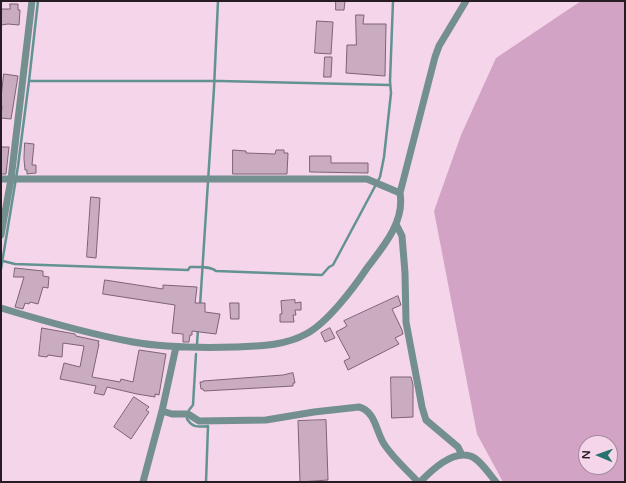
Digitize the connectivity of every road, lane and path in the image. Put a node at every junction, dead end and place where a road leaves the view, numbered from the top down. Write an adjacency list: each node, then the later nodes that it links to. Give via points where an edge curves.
1 (32, 1): 4 (street)
2 (466, 1): 5 (street, via 439,46)
3 (1, 179): 4 (street)
4 (15, 179): 5 (street, via 367,179); 7 (street)
5 (400, 194): 6 (street, via 402,204)
6 (396, 224): 9 (street, via 358,280 318,326 305,335 270,346); 11 (street, via 402,236 406,273 406,322 422,407 426,420 458,447)
7 (1, 235)
8 (1, 308): 9 (street, via 118,339)
9 (176, 347): 10 (street)
10 (162, 411): 12 (street); 13 (street, via 188,414 199,421 266,420 314,412 364,408 370,413 384,444)
11 (462, 455): 13 (street, via 436,465); 14 (street, via 471,456)
12 (143, 482)
13 (419, 482)
14 (496, 482)

